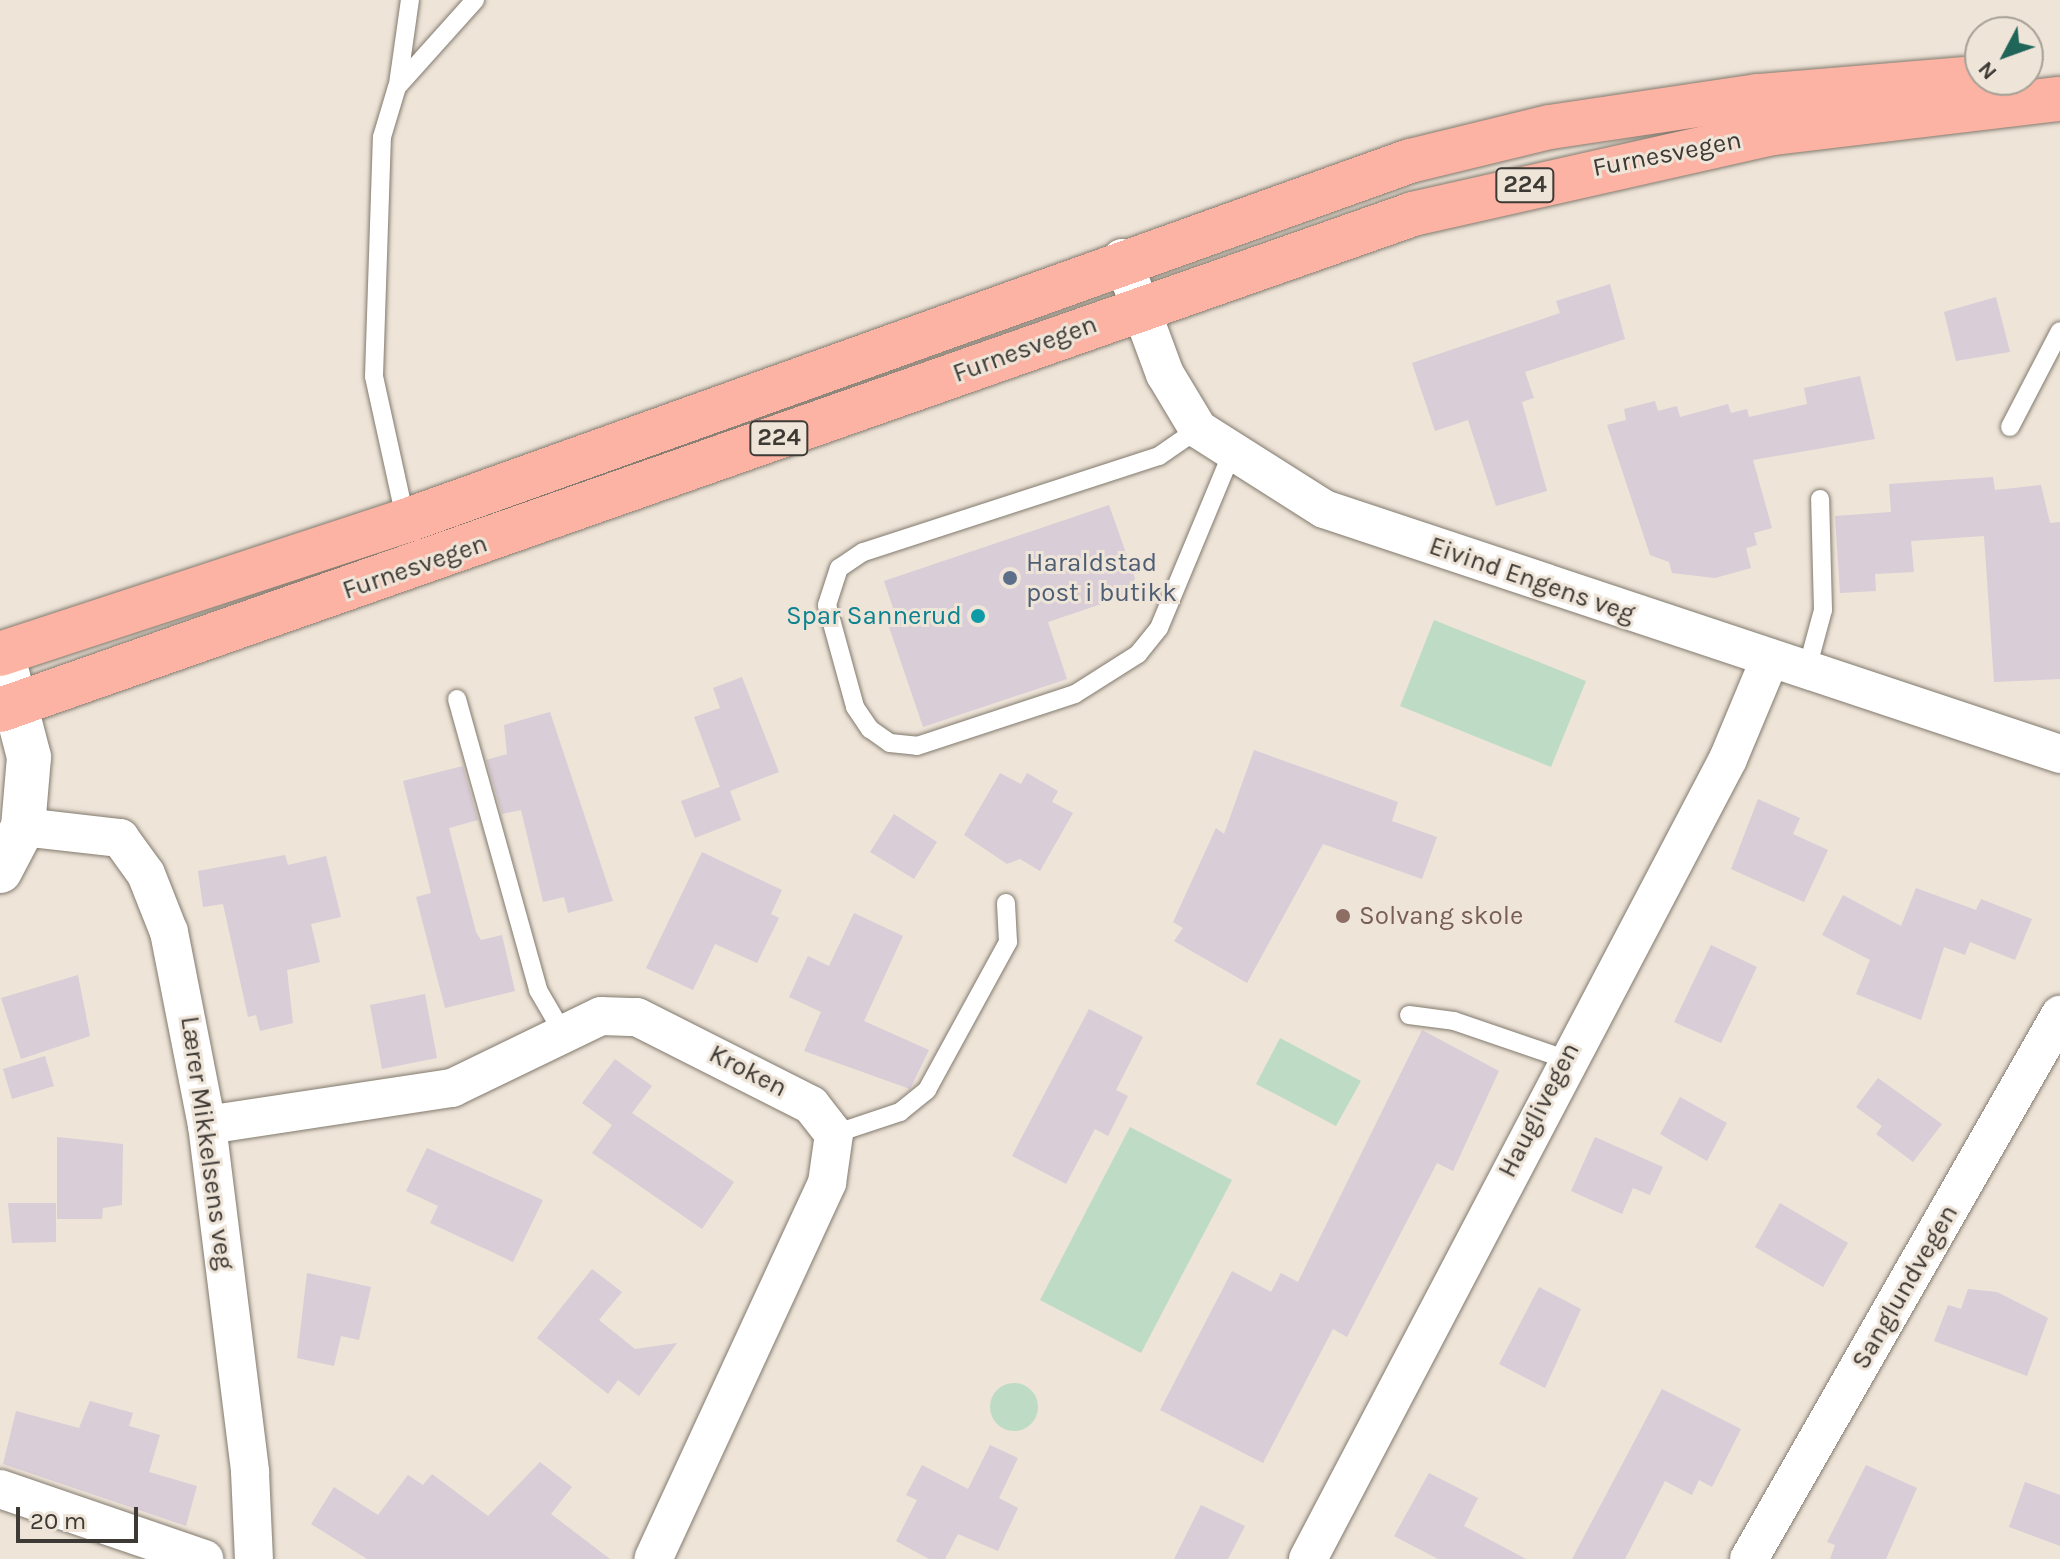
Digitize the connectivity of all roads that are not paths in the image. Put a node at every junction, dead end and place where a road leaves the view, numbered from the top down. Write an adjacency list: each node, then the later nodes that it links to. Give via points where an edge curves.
1 (410, 0): 4 (lane)
2 (475, 0): 4 (lane)
3 (1964, 79): 6 (main road, Furnesvegen / 224, via 1758,96 1550,127 1410,161)
4 (397, 87): 13 (lane, via 382,137 372,277 374,376)
5 (2060, 99): 7 (main road, Furnesvegen / 224, via 1773,133 1564,175 1271,258)
6 (1122, 258): 7 (street, Eivind Engens veg); 13 (main road, Furnesvegen / 224)
7 (1140, 308): 10 (street, Eivind Engens veg, via 1165,374); 14 (main road, Furnesvegen / 224)
8 (2060, 331): 9 (lane)
9 (2010, 427)
10 (1198, 429): 11 (street, Eivind Engens veg); 11 (lane, via 1159,456 863,552 839,568 827,605 855,707 870,729 890,743 917,746 1075,694 1138,654 1159,628)
11 (1231, 455): 16 (street, Eivind Engens veg, via 1324,509)
12 (1820, 499): 17 (lane, via 1823,610)
13 (405, 521): 14 (lane); 15 (main road, Furnesvegen / 224)
14 (417, 567): 19 (main road, Furnesvegen / 224)
15 (1, 654): 19 (street, Furnesvegen)
16 (1769, 661): 17 (street, Eivind Engens veg); 27 (street, Hauglivegen, via 1728,759)
17 (1806, 673): 20 (street, Eivind Engens veg)
18 (457, 699): 26 (lane, via 538,990)
19 (9, 707): 21 (street, Furnesvegen, via 29,757)
20 (2060, 754)
21 (23, 827): 22 (street, Furnesvegen); 28 (street, Lærer Mikkelsens veg, via 120,838 146,874 188,1000)
22 (0, 871)
23 (1006, 903): 29 (lane, via 1008,942 927,1090 900,1112)
24 (1409, 1015): 27 (lane, via 1454,1021)
25 (2060, 1015): 35 (street, Sanglundvegen)
26 (563, 1033): 28 (street, Kroken, via 452,1088); 29 (street, Kroken, via 601,1016 637,1017 774,1083 811,1105)
27 (1565, 1059): 34 (street, Hauglivegen)
28 (207, 1125): 32 (street, Lærer Mikkelsens veg, via 250,1472)
29 (834, 1134): 33 (street, via 827,1183)
30 (0, 1489): 31 (street)
31 (204, 1559)
32 (254, 1559)
33 (653, 1559)
34 (1308, 1559)
35 (1749, 1559)

